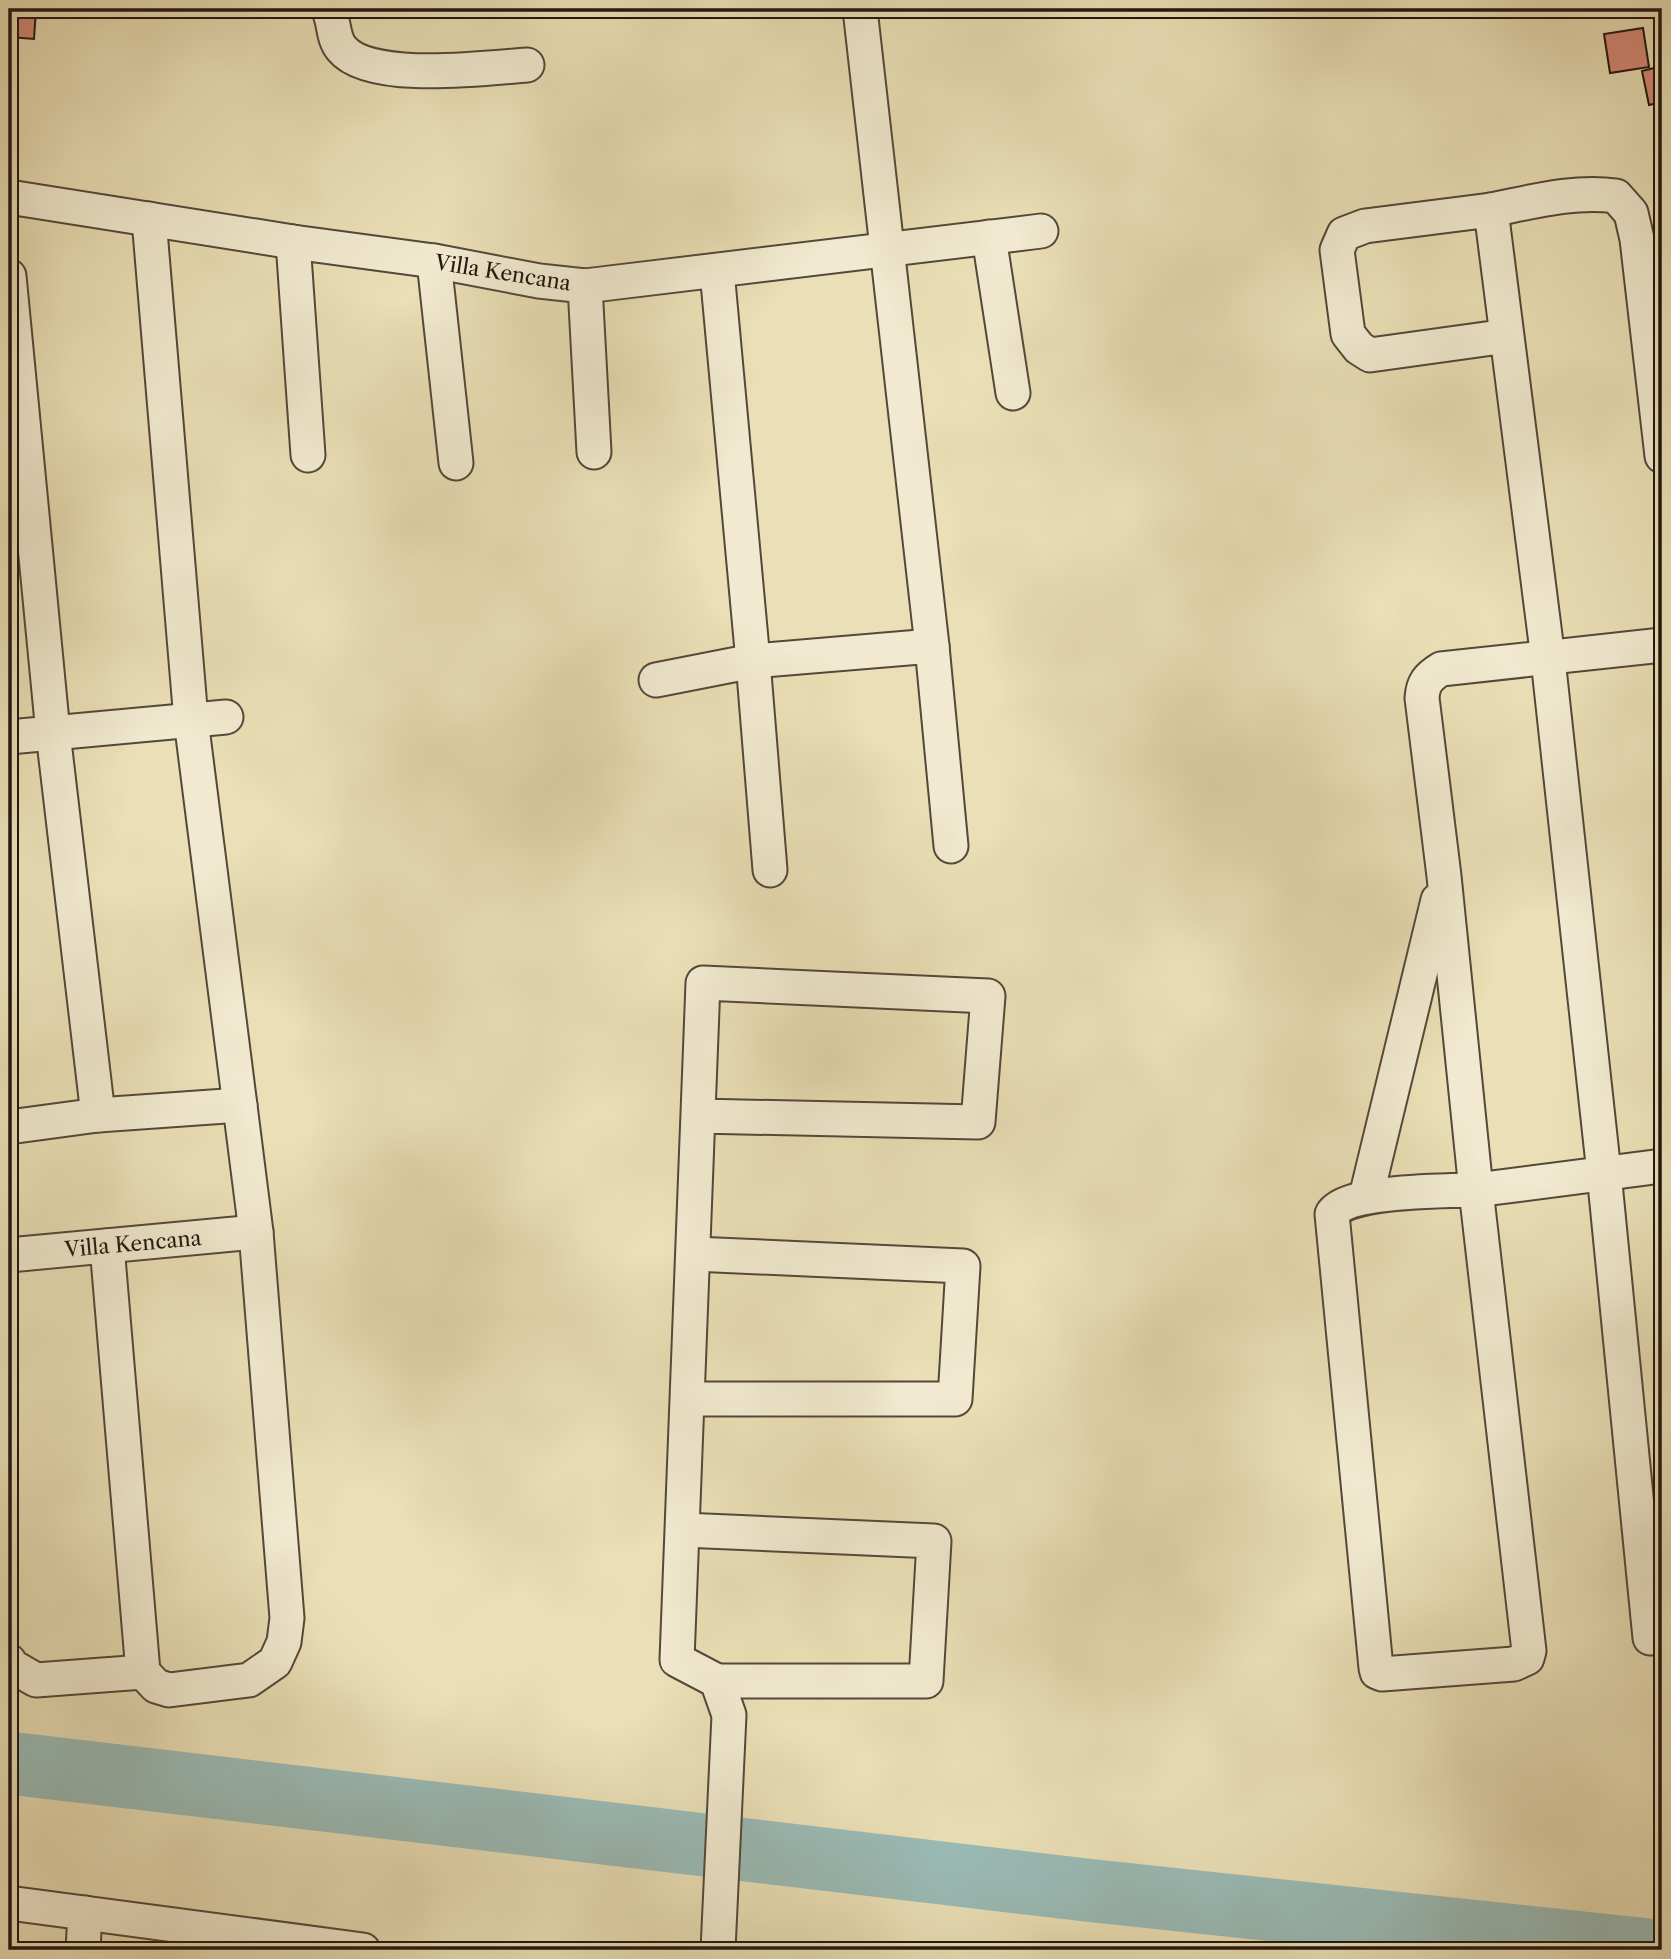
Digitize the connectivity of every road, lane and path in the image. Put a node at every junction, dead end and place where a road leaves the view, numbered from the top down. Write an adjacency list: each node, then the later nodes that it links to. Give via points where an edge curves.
1 (328, 9): 3 (street, via 342,50 379,69 435,71)
2 (860, 9): 10 (street)
3 (527, 65)
4 (9, 197): 6 (street, Villa Kencana)
5 (1491, 209): 15 (street); 15 (street, via 1365,226 1344,234 1337,250 1348,334 1370,355); 19 (street, via 1599,193 1616,196 1630,214 1637,239)
6 (149, 219): 9 (street, Villa Kencana); 27 (street)
7 (1041, 231): 8 (street, Villa Kencana)
8 (989, 237): 10 (street, Villa Kencana); 16 (street)
9 (293, 242): 11 (street, Villa Kencana); 18 (street)
10 (887, 248): 12 (street, Villa Kencana); 22 (street)
11 (434, 261): 14 (street, Villa Kencana); 20 (street)
12 (717, 271): 14 (street, Villa Kencana); 24 (street)
13 (9, 276): 28 (street)
14 (585, 286): 17 (street)
15 (1507, 336): 23 (street)
16 (1013, 393)
17 (594, 452)
18 (308, 455)
19 (1662, 456)
20 (456, 463)
21 (1662, 645): 23 (street)
22 (932, 646): 24 (street); 30 (street)
23 (1548, 659): 32 (street, via 1441,669 1429,676 1423,687); 38 (street)
24 (753, 662): 25 (street); 31 (street)
25 (656, 680)
26 (226, 717): 27 (street)
27 (191, 720): 28 (street); 33 (street)
28 (53, 733): 29 (street); 34 (street)
29 (9, 737)
30 (951, 846)
31 (770, 870)
32 (1444, 876): 39 (street); 40 (street)
33 (240, 1105): 34 (street); 41 (street)
34 (98, 1115): 36 (street)
35 (699, 1116): 35 (street, via 703,983 988,996 978,1122); 43 (street)
36 (9, 1127)
37 (1662, 1166): 38 (street)
38 (1604, 1173): 39 (street); 47 (street)
39 (1476, 1189): 40 (street); 40 (street, via 1529,1651 1527,1658 1514,1664 1382,1674 1376,1668 1332,1220 1338,1207)
40 (1366, 1196)
41 (256, 1232): 42 (street, Villa Kencana); 49 (street, via 287,1618 284,1642 275,1662 249,1680 169,1690 156,1686)
42 (107, 1246): 44 (street, Villa Kencana); 49 (street)
43 (694, 1254): 45 (street); 45 (street, via 963,1266 955,1399)
44 (9, 1255)
45 (688, 1399): 46 (street)
46 (683, 1530): 50 (street, via 677,1660); 50 (street, via 934,1541 926,1681)
47 (1650, 1638)
48 (9, 1661): 49 (street, via 36,1680)
49 (143, 1672)
50 (717, 1681): 53 (street, via 729,1715)
51 (9, 1903): 52 (street)
52 (85, 1913): 54 (street); 55 (street)
53 (718, 1937)
54 (231, 1941): 56 (street)
55 (83, 1950)
56 (363, 1950)

